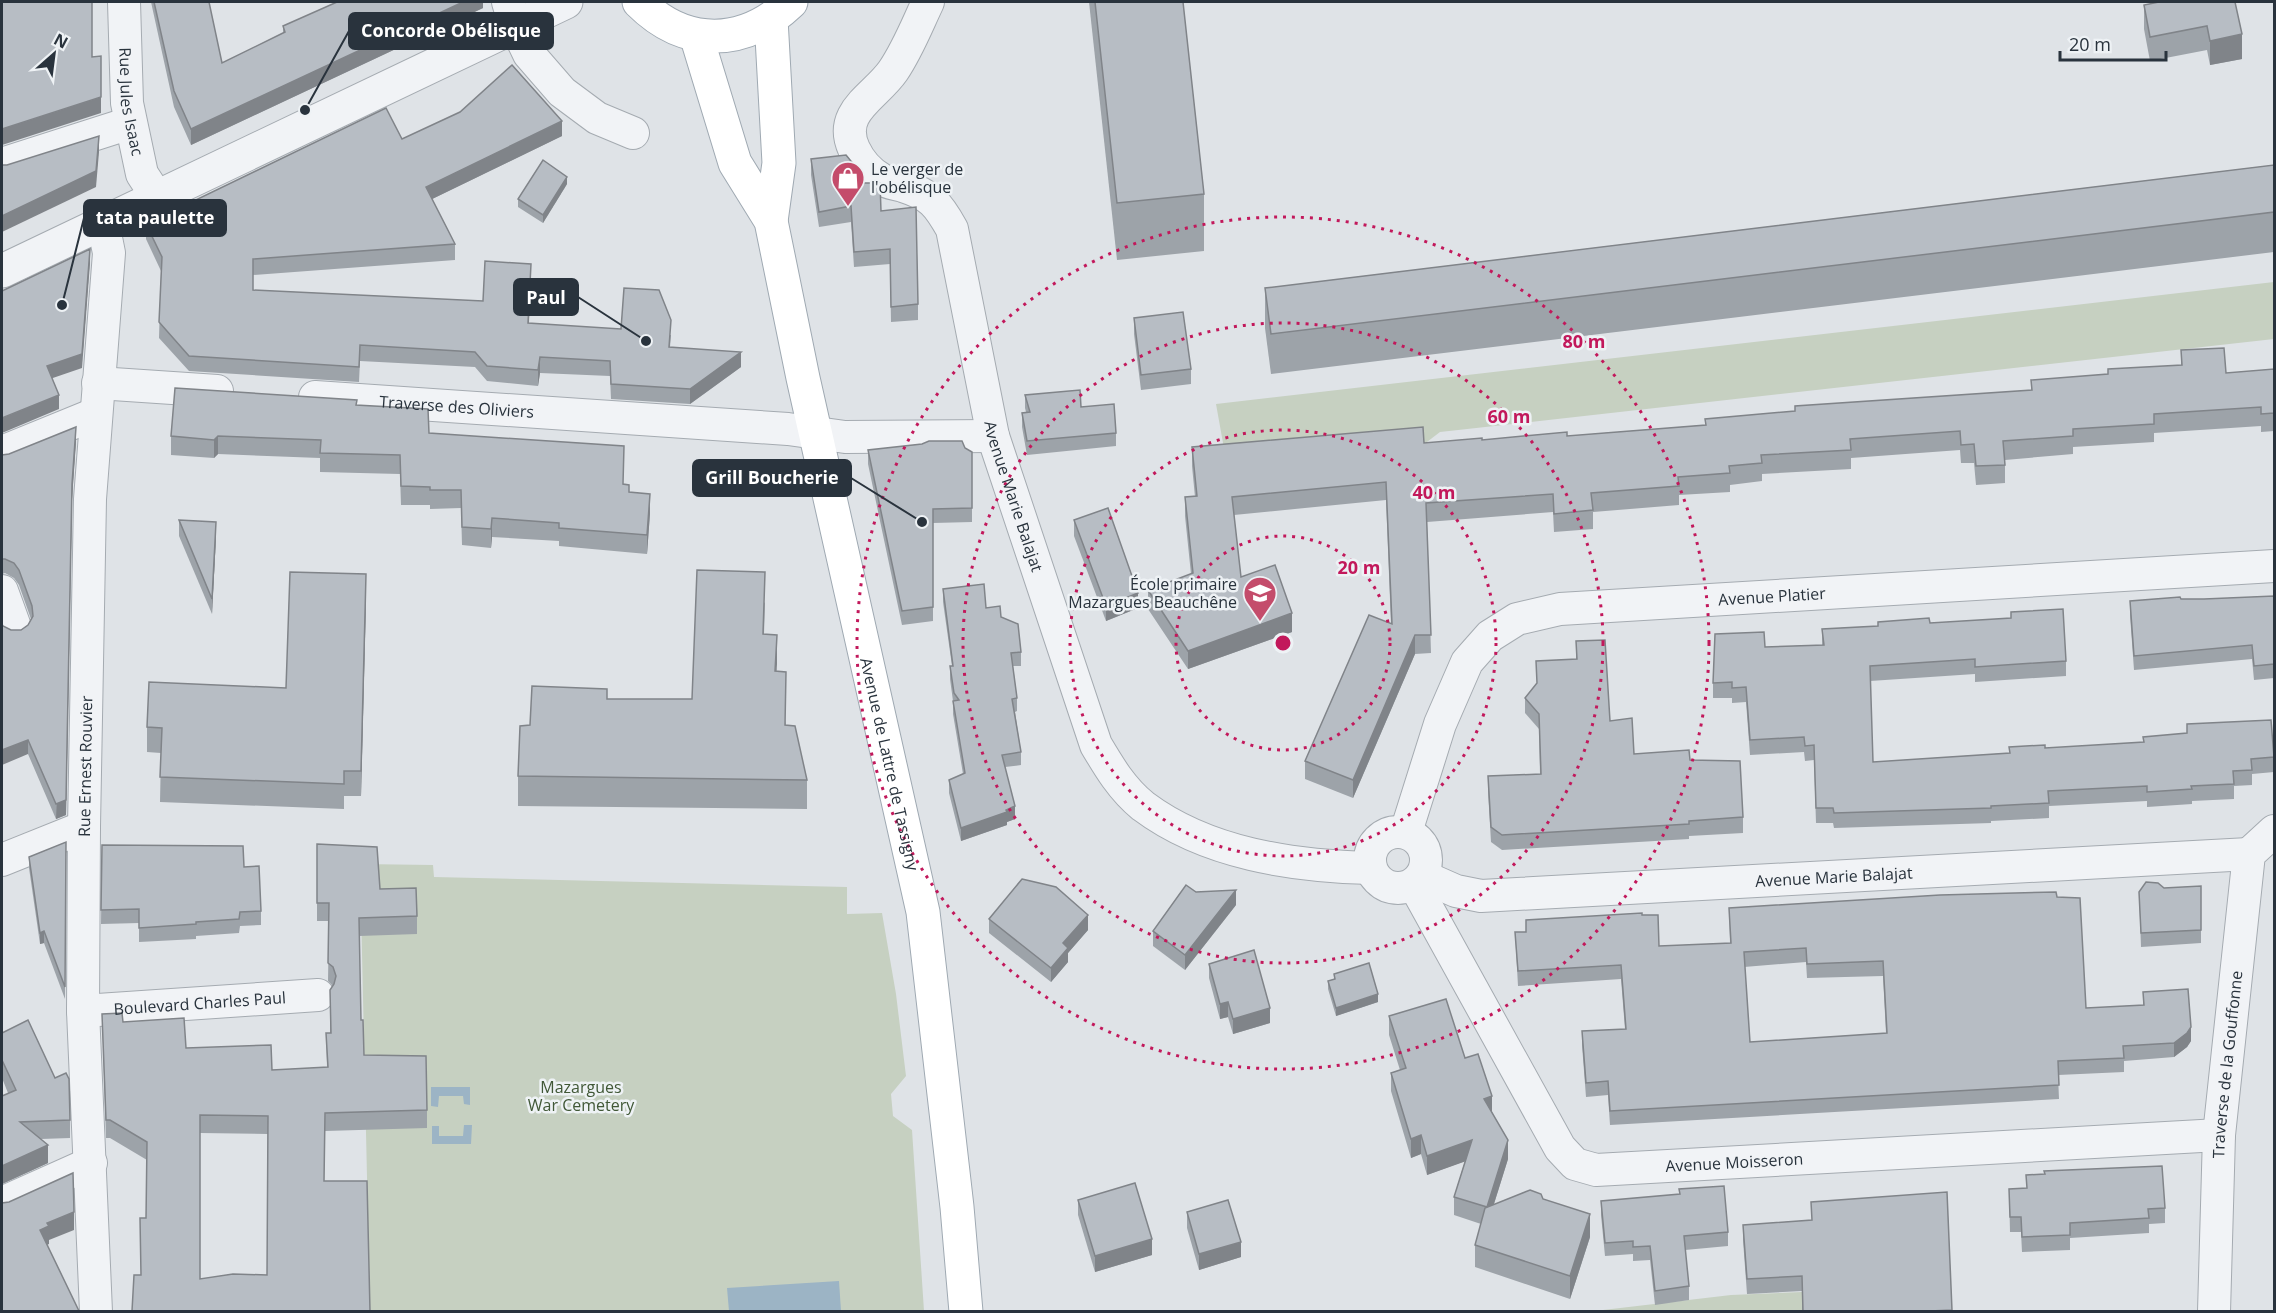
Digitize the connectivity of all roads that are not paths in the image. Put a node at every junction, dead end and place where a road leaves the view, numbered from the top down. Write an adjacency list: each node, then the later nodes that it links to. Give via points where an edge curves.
1 (124, 2): 8 (street, Rue Jules Isaac)
2 (566, 2): 6 (street)
3 (639, 2): 7 (main road, via 669,26)
4 (928, 2): 20 (street, Avenue Marie Balajat, via 907,49 849,122 850,141 859,161 882,180 924,192 952,229)
5 (781, 10): 7 (main road, via 748,31 722,37); 12 (main road, Avenue de Lattre de Tassigny, via 779,163)
6 (512, 13): 9 (street, via 529,54 562,92 597,118); 11 (street)
7 (696, 35): 12 (main road, Avenue de Lattre de Tassigny, via 735,163)
8 (130, 123): 10 (street); 11 (street, Rue Jules Isaac, via 142,174)
9 (633, 133)
10 (2, 164)
11 (157, 197): 13 (street)
12 (771, 221): 19 (main road, Avenue de Lattre de Tassigny)
13 (103, 223): 14 (street); 15 (street, Rue Ernest Rouvier, via 109,253)
14 (2, 272)
15 (98, 383): 16 (street); 18 (street, Rue Ernest Rouvier)
16 (241, 392)
17 (289, 396): 19 (street, Traverse des Oliviers)
18 (95, 414): 21 (street); 25 (street, Rue Ernest Rouvier)
19 (816, 433): 20 (street, Traverse des Oliviers, via 845,437); 38 (main road, Avenue de Lattre de Tassigny, via 923,912)
20 (993, 436): 30 (street, Avenue Marie Balajat, via 1096,744 1116,778 1142,805 1171,824 1230,849 1332,867)
21 (2, 452)
22 (2274, 566): 27 (street, Avenue Platier, via 1560,609 1517,619 1490,636 1467,662 1440,724)
23 (2, 591): 24 (street)
24 (15, 627)
25 (84, 827): 29 (street); 33 (street, Rue Ernest Rouvier)
26 (2274, 831): 28 (street)
27 (1406, 832): 30 (street, via 1382,836 1374,844); 31 (street, via 1422,845 1426,855 1426,866)
28 (2249, 854): 31 (street, Avenue Marie Balajat, via 1481,896); 34 (street, Traverse de la Gouffonne)
29 (2, 860)
30 (1370, 868): 31 (street, via 1375,878 1393,889)
31 (1418, 880): 34 (street, Avenue Moisseron, via 1560,1148 1575,1164 1596,1170)
32 (318, 995): 33 (street, Boulevard Charles Paul)
33 (83, 1011): 35 (street, Rue Ernest Rouvier)
34 (2219, 1135): 39 (street, Traverse de la Gouffonne)
35 (91, 1162): 36 (street); 37 (street, Rue Ernest Rouvier)
36 (2, 1203)
37 (96, 1311)
38 (966, 1311)
39 (2214, 1311)

